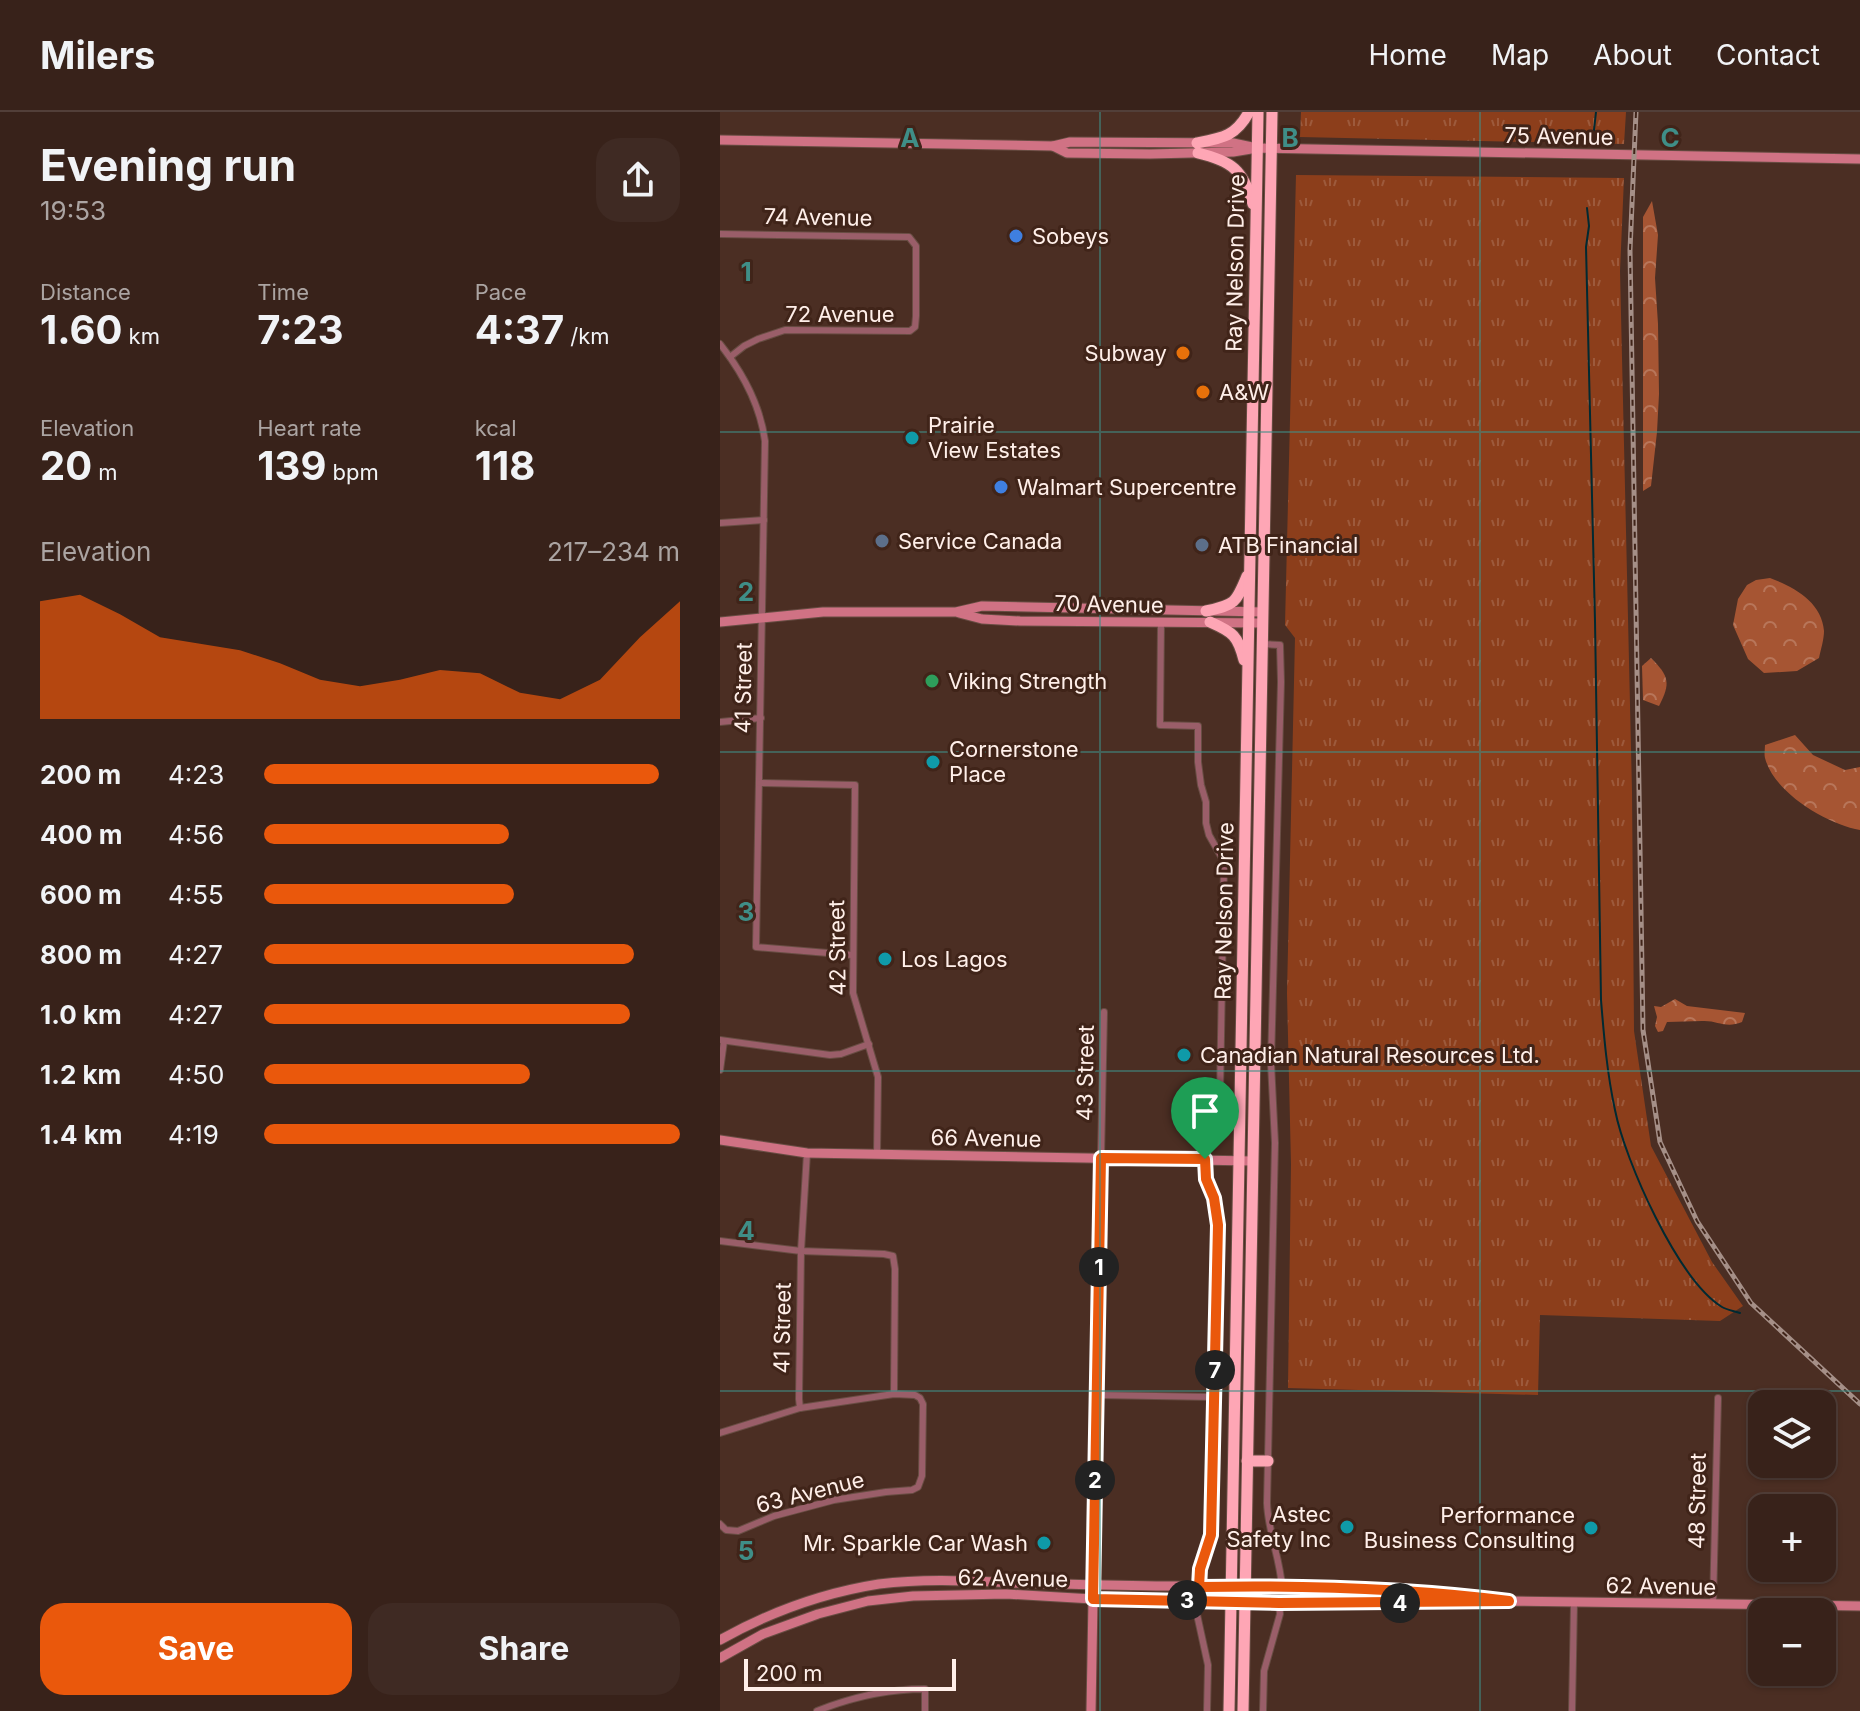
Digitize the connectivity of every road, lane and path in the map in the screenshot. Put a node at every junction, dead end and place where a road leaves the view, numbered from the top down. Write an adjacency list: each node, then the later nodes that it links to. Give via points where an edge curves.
1 (1249, 112): 5 (highway, via 1239,128)
2 (1258, 112): 6 (highway, Ray Nelson Drive)
3 (1272, 112): 7 (highway, Ray Nelson Drive)
4 (720, 140): 5 (main road, 75 Avenue)
5 (1198, 148): 6 (main road, 75 Avenue, via 1233,143); 9 (highway, via 1239,171)
6 (1257, 148): 7 (main road, 75 Avenue); 9 (highway, Ray Nelson Drive)
7 (1272, 149): 8 (main road, 75 Avenue); 22 (highway, Ray Nelson Drive)
8 (1860, 159)
9 (1256, 216): 16 (highway, Ray Nelson Drive)
10 (720, 234): 11 (street, 74 Avenue, via 909,237 916,246 916,316)
11 (910, 331): 13 (street, 72 Avenue, via 785,330)
12 (720, 344): 13 (street, 41 Street)
13 (730, 357): 14 (street, 41 Street, via 763,424)
14 (764, 520): 15 (street); 20 (street, 41 Street)
15 (720, 523)
16 (1250, 568): 19 (highway, via 1234,602); 21 (highway, Ray Nelson Drive)
17 (1161, 610): 18 (main road, 70 Avenue, via 990,606); 19 (main road, 70 Avenue); 24 (street)
18 (956, 612): 20 (main road, 70 Avenue); 24 (main road, 70 Avenue, via 982,619)
19 (1208, 616): 21 (main road, 70 Avenue); 24 (main road, 70 Avenue); 26 (highway, via 1237,638)
20 (762, 617): 23 (main road, 70 Avenue); 27 (street, 41 Street)
21 (1250, 617): 22 (main road, 70 Avenue); 26 (highway, Ray Nelson Drive)
22 (1263, 617): 25 (highway, Ray Nelson Drive)
23 (720, 622)
24 (1161, 623): 39 (street, via 1160,725 1198,726 1206,823 1224,865 1220,1094)
25 (1262, 644): 40 (highway, Ray Nelson Drive); 50 (street, via 1280,645 1281,682)
26 (1248, 678): 40 (highway, Ray Nelson Drive)
27 (761, 718): 28 (street); 29 (street, 41 Street)
28 (720, 722)
29 (760, 783): 30 (street, 41 Street, via 756,947); 30 (street, 42 Street, via 855,785)
30 (852, 955): 33 (street, 42 Street, via 853,993)
31 (1104, 1012): 38 (street, 43 Street)
32 (722, 1041): 33 (street, via 830,1055); 34 (street)
33 (869, 1044): 37 (street, 42 Street, via 878,1077)
34 (720, 1070)
35 (720, 1140): 36 (main road, 66 Avenue)
36 (807, 1153): 37 (main road, 66 Avenue); 42 (street, 41 Street)
37 (877, 1154): 38 (main road, 66 Avenue)
38 (1101, 1158): 39 (main road, 66 Avenue); 44 (main road, 43 Street)
39 (1205, 1159): 40 (main road, 66 Avenue); 45 (street, via 1218,1216)
40 (1246, 1161): 49 (highway, Ray Nelson Drive); 53 (highway, Ray Nelson Drive)
41 (720, 1241): 42 (street)
42 (801, 1251): 43 (street, via 893,1256); 47 (street, 41 Street)
43 (894, 1394): 47 (street); 51 (street, 63 Avenue, via 915,1395 923,1404 918,1487 834,1500 738,1531)
44 (1096, 1395): 45 (street); 52 (main road, 43 Street)
45 (1214, 1397): 55 (street, via 1211,1535)
46 (1718, 1398): 64 (street, 48 Street)
47 (800, 1408): 48 (street)
48 (720, 1433)
49 (1247, 1461): 50 (highway); 54 (highway, Ray Nelson Drive)
50 (1268, 1461): 56 (street, via 1268,1523)
51 (720, 1524)
52 (1093, 1585): 55 (main road, 62 Avenue); 57 (main road, 43 Street); 66 (main road, 62 Avenue, via 937,1580 881,1584 804,1602)
53 (1230, 1586): 54 (main road, 62 Avenue); 55 (main road, 62 Avenue); 59 (highway, Ray Nelson Drive)
54 (1245, 1586): 56 (main road, 62 Avenue); 61 (highway, Ray Nelson Drive)
55 (1199, 1587)
56 (1282, 1587): 60 (main road, 62 Avenue)
57 (1093, 1599): 58 (main road, 62 Avenue); 67 (main road, 62 Avenue, via 1006,1594 881,1599 794,1622); 70 (main road, 43 Street)
58 (1196, 1600): 59 (main road, 62 Avenue); 71 (street, via 1208,1665)
59 (1230, 1601): 61 (main road, 62 Avenue); 72 (highway, Ray Nelson Drive)
60 (1509, 1601): 62 (main road, 62 Avenue); 63 (main road, 62 Avenue)
61 (1245, 1602): 62 (main road, 62 Avenue); 73 (highway, Ray Nelson Drive)
62 (1279, 1603): 74 (street, via 1264,1671)
63 (1574, 1603): 64 (main road, 62 Avenue); 75 (street)
64 (1713, 1604): 65 (main road, 62 Avenue)
65 (1860, 1606)
66 (720, 1640)
67 (720, 1658)
68 (819, 1710): 69 (street, via 863,1695 925,1689)
69 (925, 1711)
70 (1091, 1711)
71 (1207, 1711)
72 (1229, 1711)
73 (1243, 1711)
74 (1263, 1711)
75 (1572, 1711)

